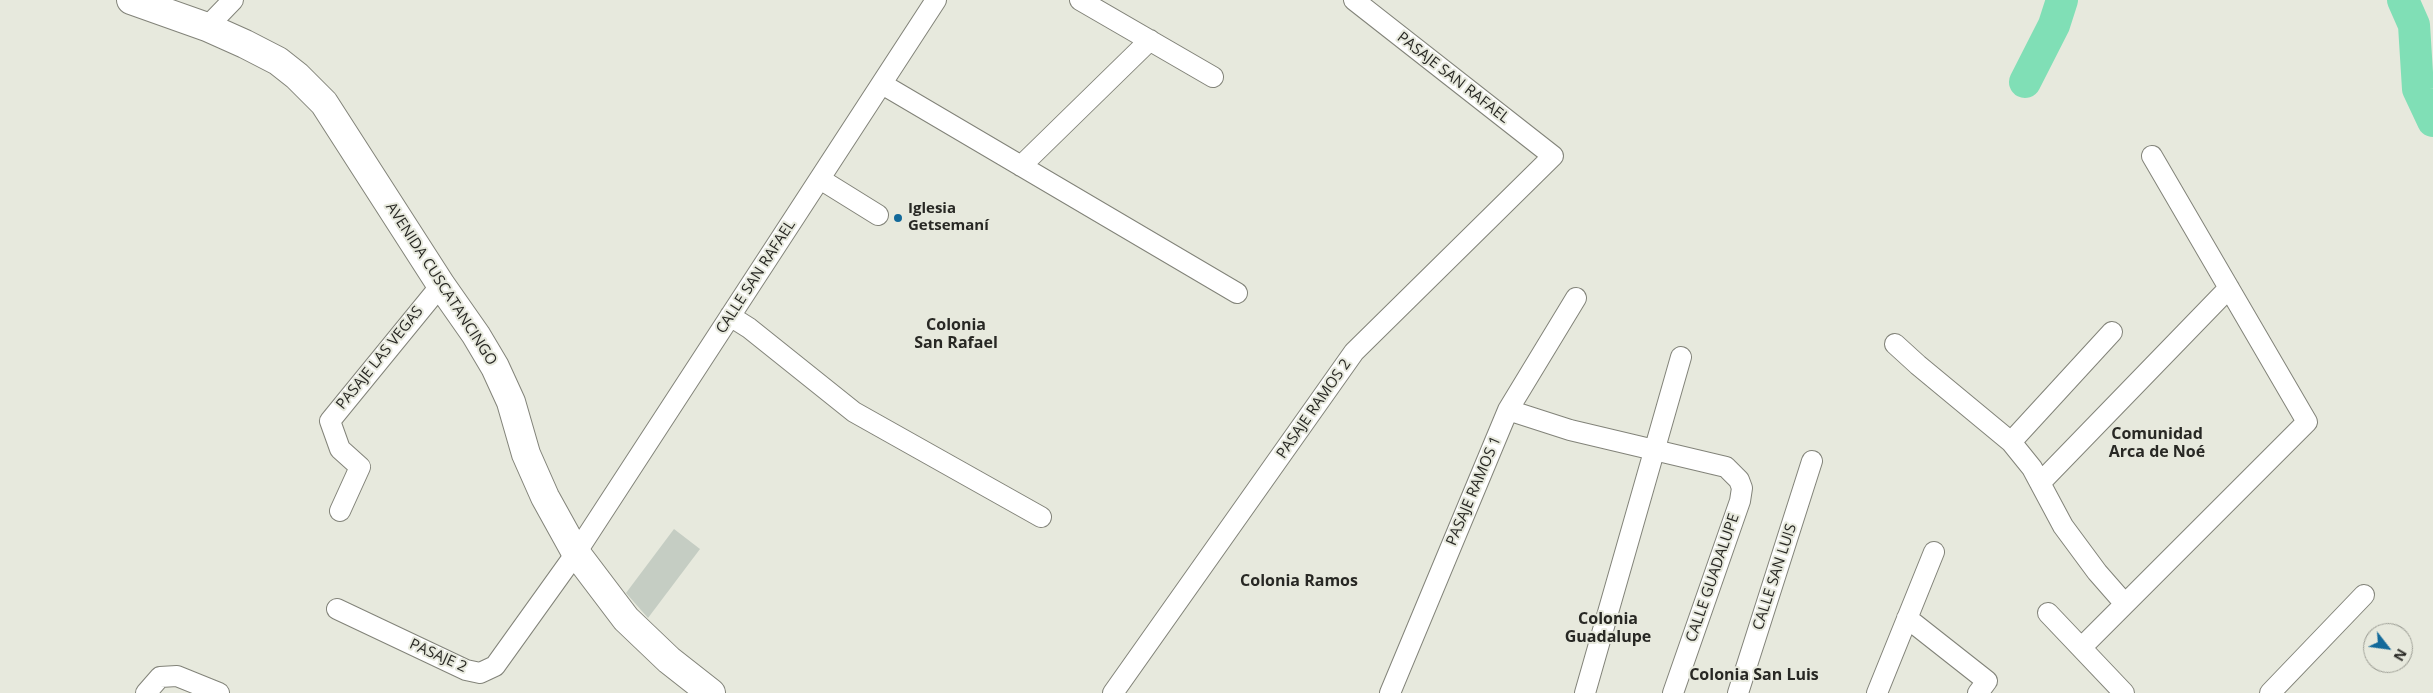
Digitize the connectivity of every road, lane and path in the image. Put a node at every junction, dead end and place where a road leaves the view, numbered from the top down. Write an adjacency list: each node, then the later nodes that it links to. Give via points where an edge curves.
1 (233, 0): 6 (street)
2 (936, 0): 9 (street, CALLE SAN RAFAEL)
3 (1080, 0): 7 (street)
4 (1354, 0): 10 (street, PASAJE SAN RAFAEL)
5 (136, 1): 6 (street, AVENIDA CUSCATANCINGO)
6 (208, 27): 15 (street, AVENIDA CUSCATANCINGO, via 278,62 311,88 324,103)
7 (1150, 40): 8 (street); 12 (street)
8 (1214, 77)
9 (882, 84): 12 (street); 13 (street, CALLE SAN RAFAEL)
10 (1552, 156): 42 (street, PASAJE RAMOS 2, via 1354,352)
11 (2152, 156): 16 (street)
12 (1021, 166): 17 (street)
13 (820, 179): 14 (street); 19 (street, CALLE SAN RAFAEL)
14 (878, 215)
15 (441, 285): 28 (street, PASAJE LAS VEGAS, via 330,420 340,449 360,467); 31 (street, AVENIDA CUSCATANCINGO, via 495,368 511,402 526,454)
16 (2230, 288): 27 (street); 33 (street, via 2307,422)
17 (1237, 293)
18 (1576, 298): 23 (street, PASAJE RAMOS 1)
19 (730, 316): 29 (street, via 854,412); 31 (street, CALLE SAN RAFAEL)
20 (2112, 332): 24 (street)
21 (1895, 344): 24 (street)
22 (1681, 357): 25 (street)
23 (1508, 410): 25 (street, via 1570,430); 43 (street, PASAJE RAMOS 1)
24 (2011, 442): 27 (street)
25 (1654, 449): 44 (street); 45 (street, CALLE GUADALUPE, via 1726,467 1742,488)
26 (1812, 461): 46 (street, CALLE SAN LUIS)
27 (2040, 483): 33 (street, via 2063,526)
28 (340, 510)
29 (1041, 517)
30 (1934, 552): 36 (street)
31 (576, 553): 34 (street, PASAJE 2, via 495,666 480,673 466,670); 41 (street, AVENIDA CUSCATANCINGO, via 626,619 669,660)
32 (2364, 596): 38 (street)
33 (2125, 604): 37 (street)
34 (337, 608)
35 (2048, 613): 37 (street)
36 (1907, 618): 47 (street); 48 (street, via 1987,681)
37 (2082, 647): 49 (street)
38 (2281, 689)
39 (146, 693): 40 (street, via 160,677 177,676)
40 (219, 693)
41 (711, 693)
42 (1113, 693)
43 (1390, 693)
44 (1585, 693)
45 (1674, 693)
46 (1738, 693)
47 (1877, 693)
48 (1978, 693)
49 (2124, 693)

